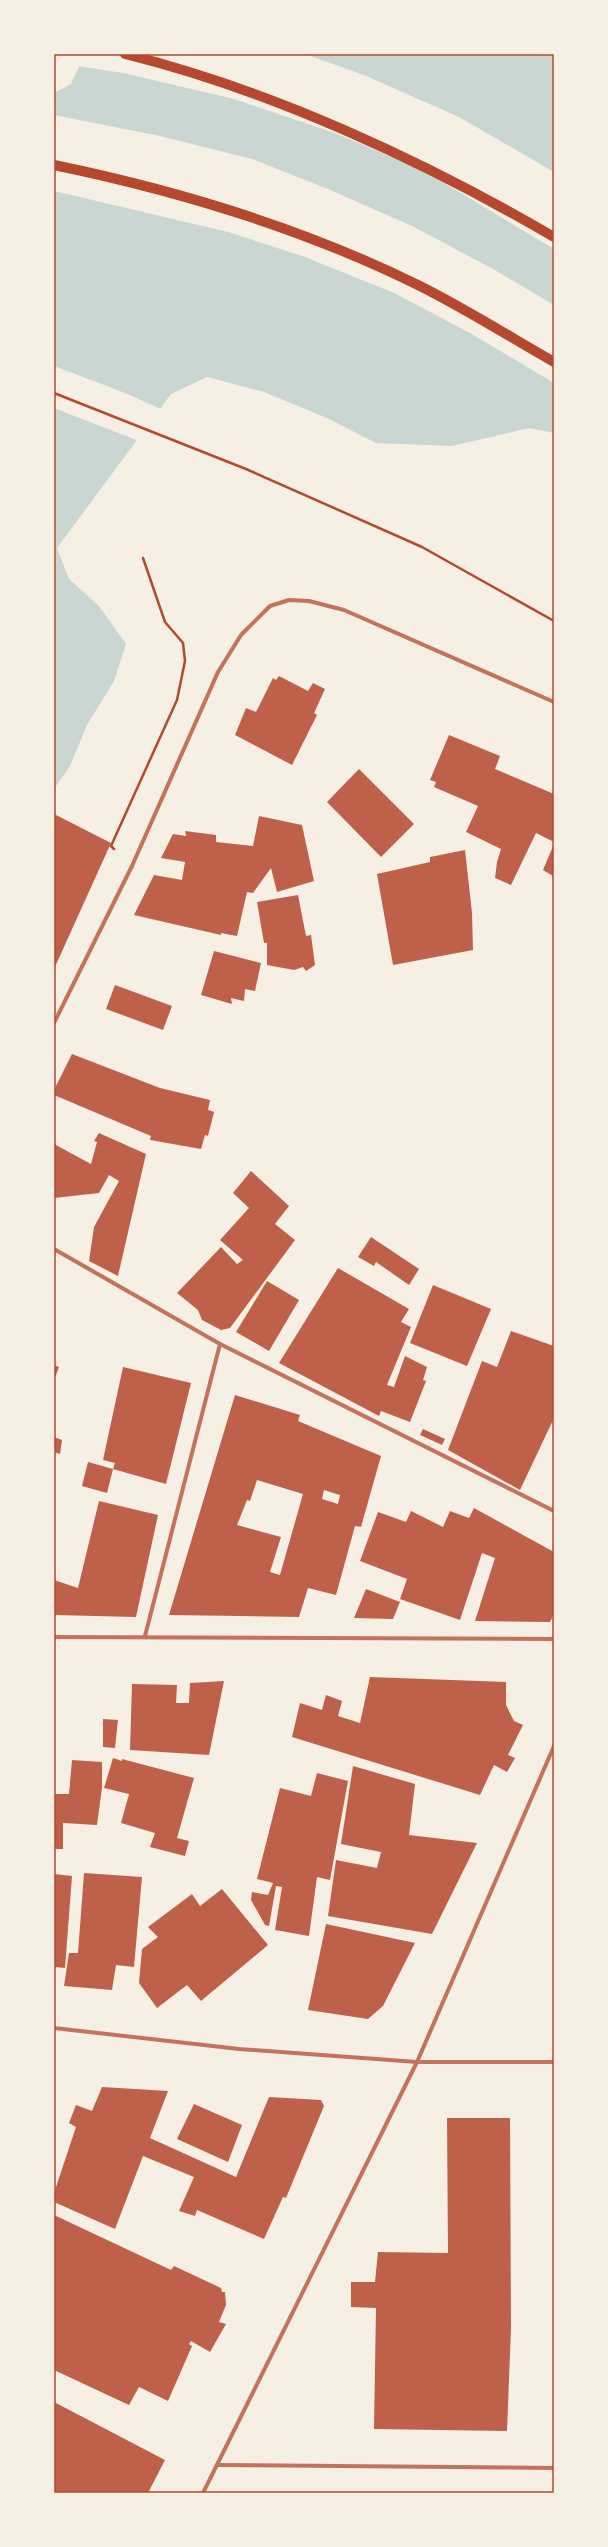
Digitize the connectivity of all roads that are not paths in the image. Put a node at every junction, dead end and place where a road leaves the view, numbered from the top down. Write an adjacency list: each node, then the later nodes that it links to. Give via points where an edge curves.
1 (125, 54): 3 (main road, via 177,67 308,116 419,165)
2 (54, 165): 4 (main road, via 118,178 322,243 420,286)
3 (554, 237)
4 (554, 362)
5 (554, 702): 6 (street, via 344,610 309,601 289,600 270,606 241,635 218,672 132,866)
6 (54, 1023)
7 (54, 1249): 8 (street)
8 (220, 1344): 9 (street); 10 (street)
9 (554, 1511)
10 (145, 1636): 11 (street); 12 (street)
11 (54, 1637)
12 (554, 1639)
13 (554, 1746): 15 (street)
14 (54, 2028): 15 (street, via 232,2048)
15 (417, 2062): 16 (street); 17 (street)
16 (554, 2062)
17 (217, 2465): 18 (street); 19 (street)
18 (554, 2468)
19 (203, 2493)

